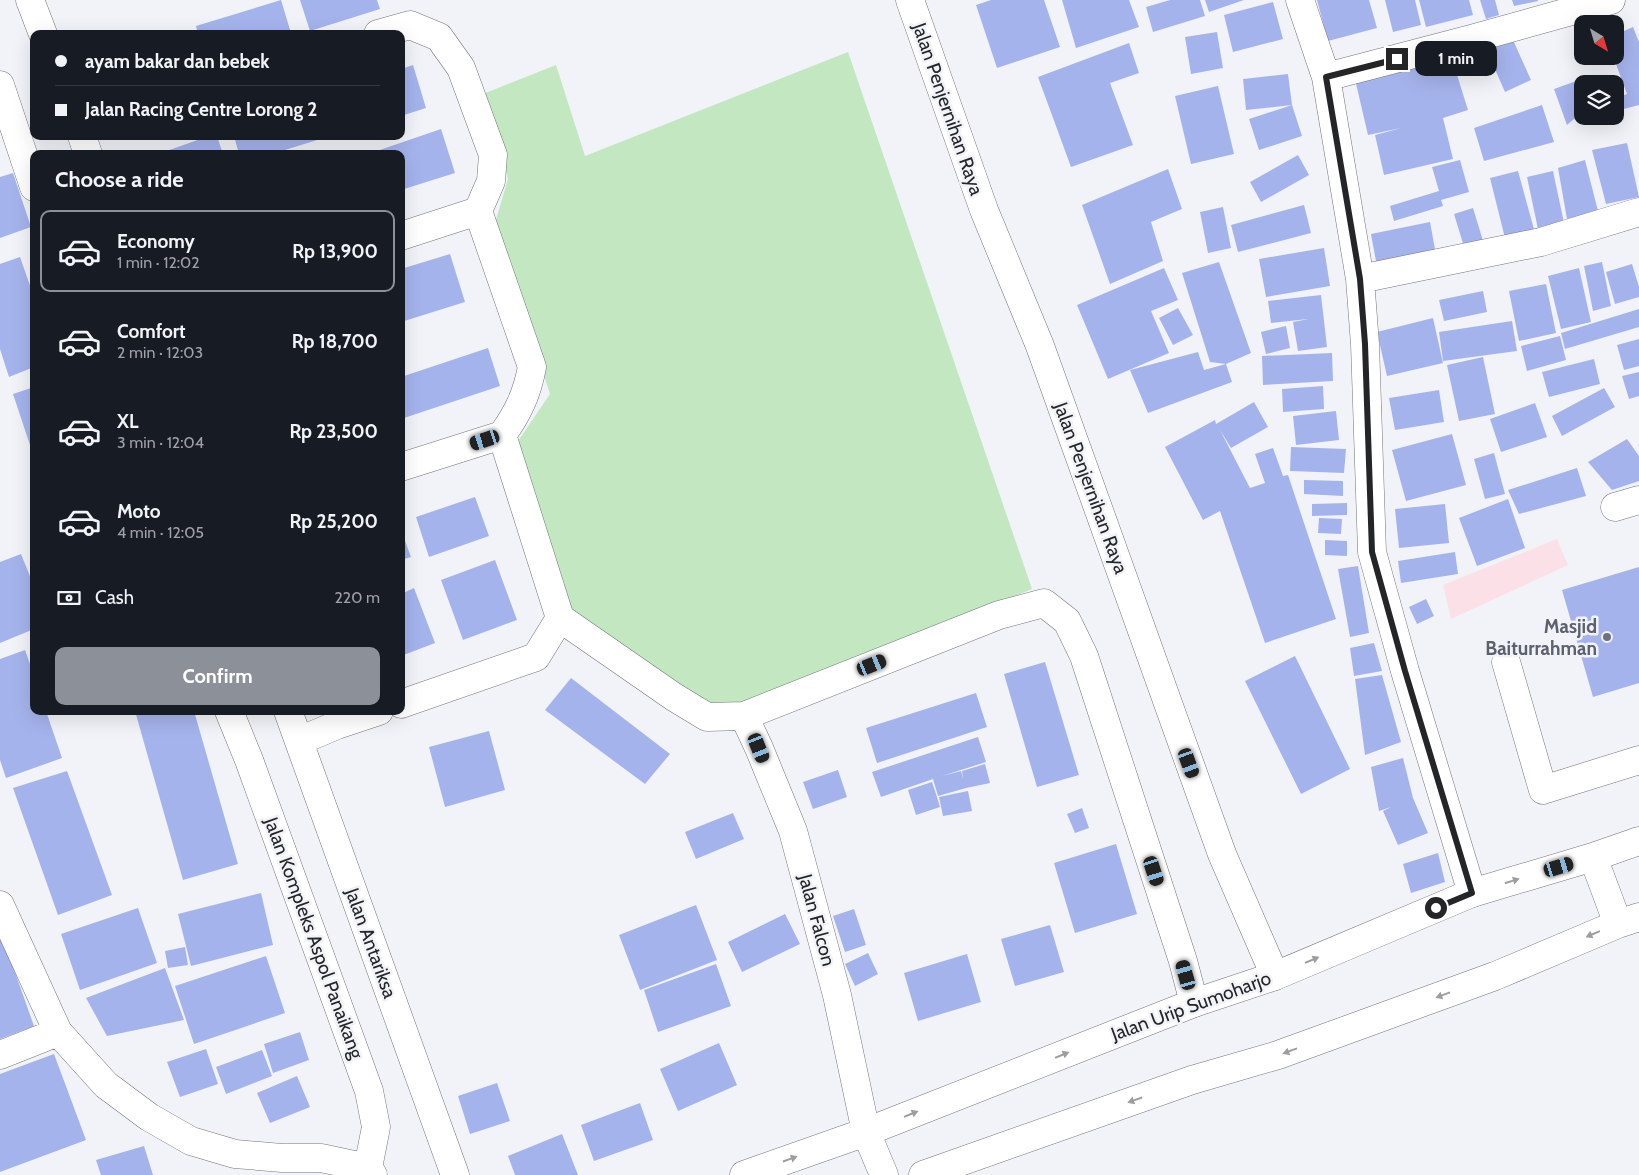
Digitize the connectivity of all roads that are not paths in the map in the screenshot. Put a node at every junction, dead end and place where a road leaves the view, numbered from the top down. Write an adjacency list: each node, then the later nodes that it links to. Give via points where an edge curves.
1 (30, 0): 5 (main road)
2 (910, 0): 30 (main road, Jalan Penjernihan Raya, via 984,210 1040,346 1222,854)
3 (1300, 0): 7 (main road)
4 (1607, 2): 7 (main road)
5 (41, 30)
6 (392, 30): 10 (main road, via 410,25 439,37 461,68 494,154 491,181)
7 (1326, 77): 13 (main road)
8 (0, 86): 9 (main road)
9 (30, 175)
10 (478, 211): 12 (main road); 14 (main road, via 532,367 528,388 514,419)
11 (1639, 212): 13 (main road, via 1540,242)
12 (405, 235)
13 (1360, 279): 27 (main road, via 1372,552)
14 (502, 435): 15 (main road); 16 (main road)
15 (405, 466)
16 (560, 618): 18 (main road, via 536,658); 22 (main road, via 707,717)
17 (1506, 662): 24 (main road, via 1543,790)
18 (405, 703)
19 (231, 715): 35 (main road, Jalan Kompleks Aspol Panaikang, via 250,760 369,1091 376,1127)
20 (289, 715): 23 (main road, Jalan Antariksa)
21 (367, 715): 23 (main road)
22 (744, 716): 31 (main road, via 999,615 1044,603 1067,621 1084,656); 34 (main road, Jalan Falcon, via 793,831 837,995)
23 (299, 741): 36 (main road, Jalan Antariksa)
24 (1639, 760)
25 (1639, 841): 26 (main road, Jalan Urip Sumoharjo)
26 (1593, 857): 27 (main road, Jalan Urip Sumoharjo, one-way to 26); 29 (main road)
27 (1472, 893): 30 (main road, Jalan Urip Sumoharjo, one-way to 27)
28 (0, 905): 32 (main road)
29 (1628, 921): 39 (main road, one-way to 39, via 1495,976 1296,1048 1192,1080)
30 (1275, 976): 31 (main road, Jalan Urip Sumoharjo)
31 (1194, 1003): 34 (main road, Jalan Urip Sumoharjo, one-way to 31)
32 (58, 1032): 33 (main road); 35 (main road, via 106,1085 149,1117 191,1141 235,1154 321,1158)
33 (0, 1055)
34 (866, 1132): 37 (main road, Jalan Urip Sumoharjo, one-way to 34); 38 (main road, Jalan Falcon)
35 (370, 1172)
36 (455, 1175)
37 (744, 1175)
38 (884, 1175)
39 (923, 1175)

